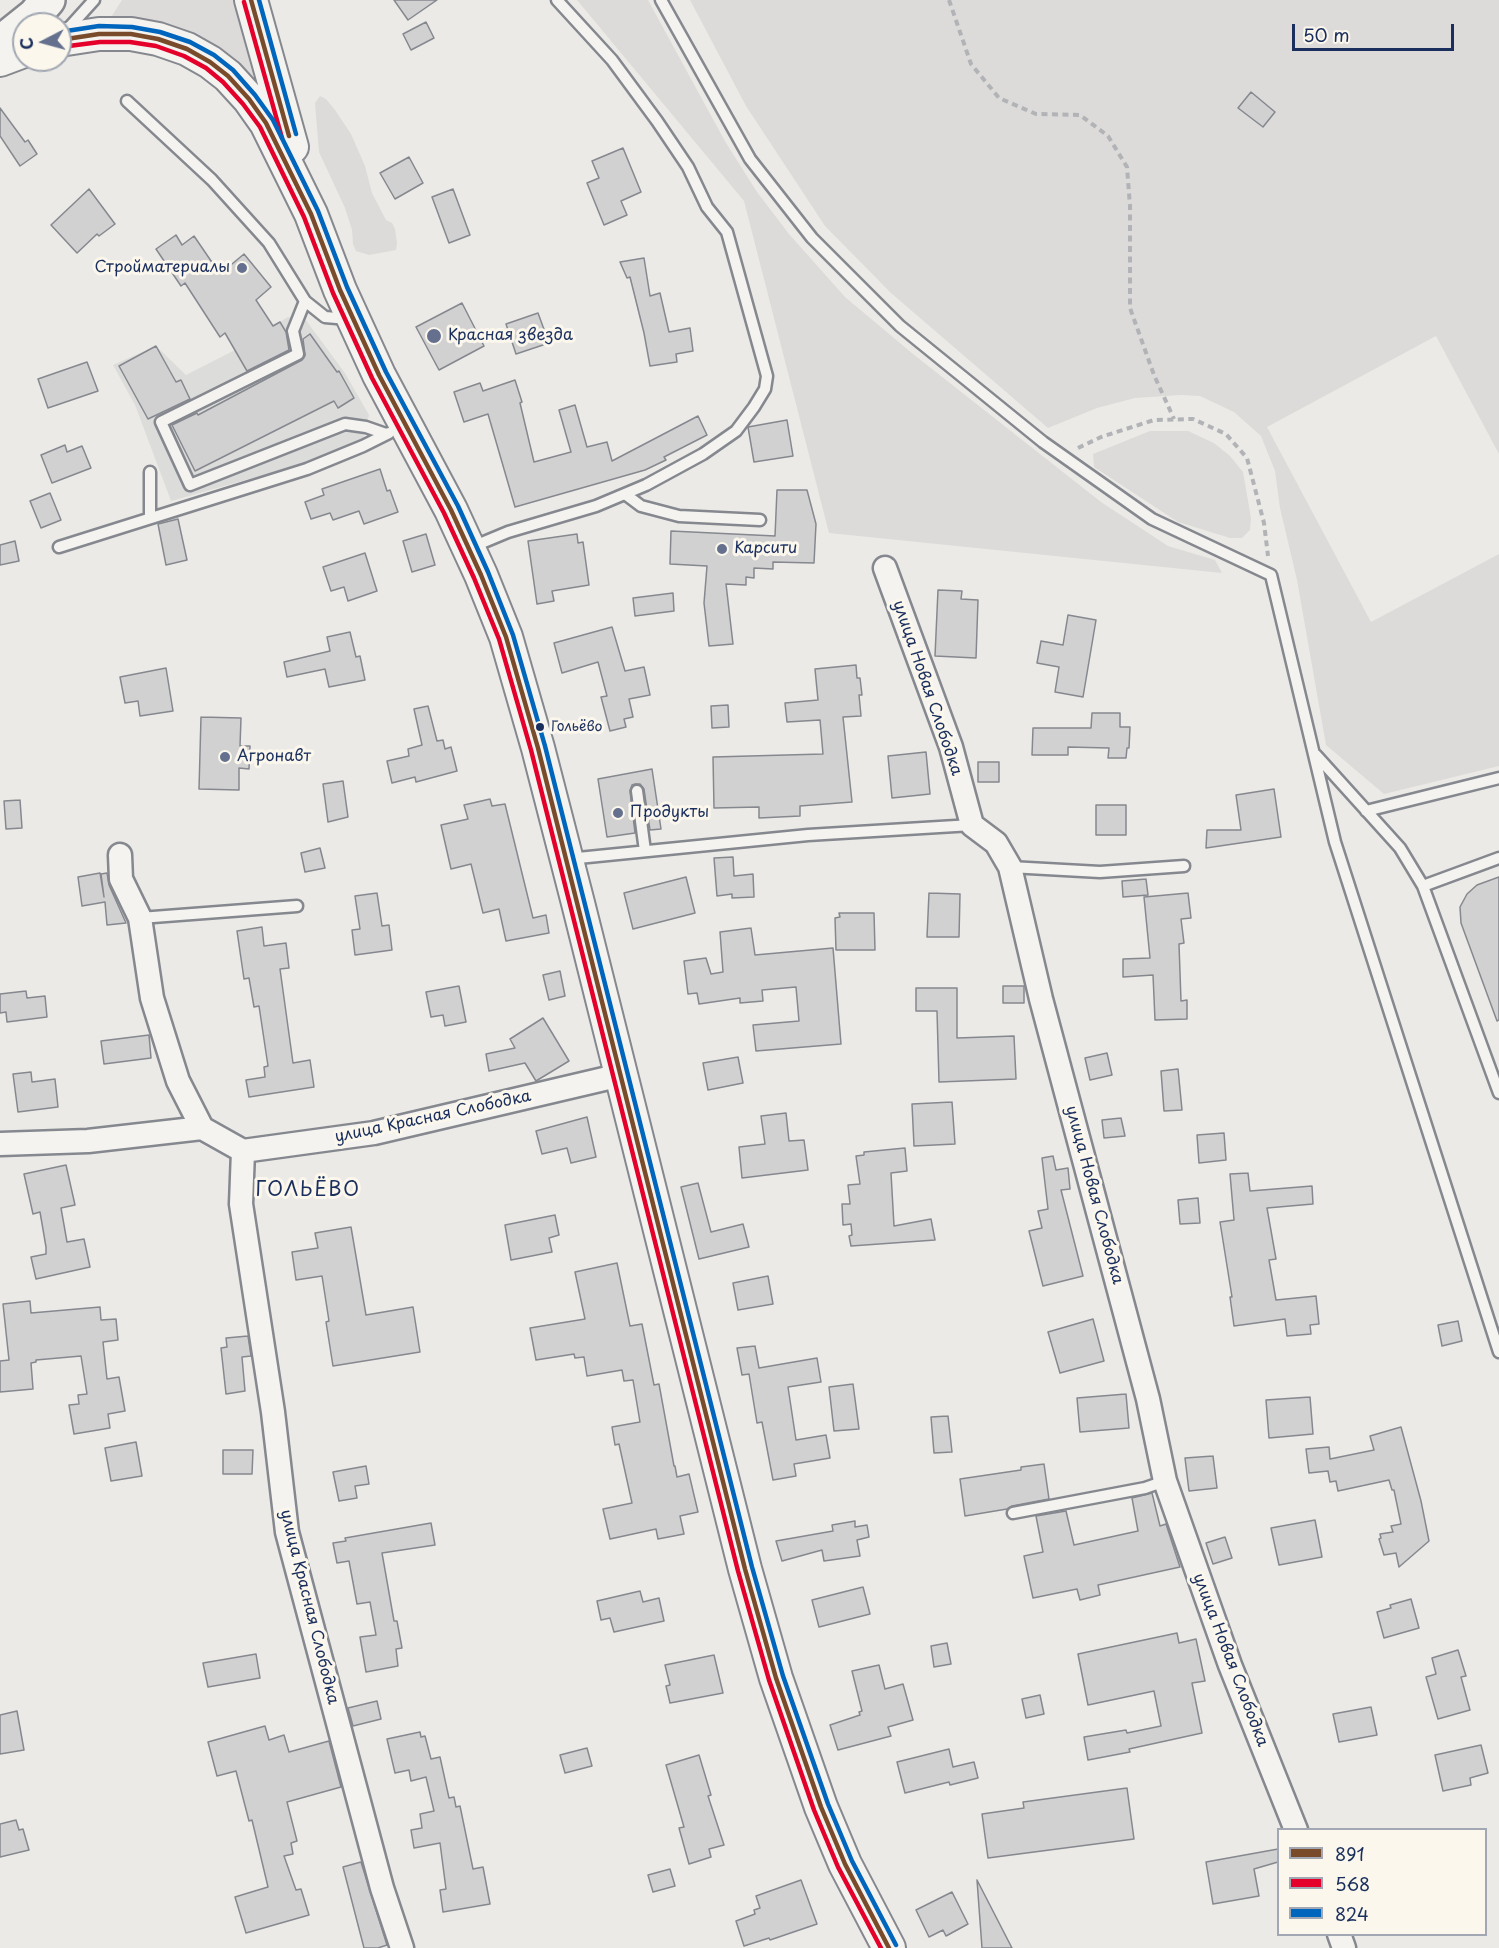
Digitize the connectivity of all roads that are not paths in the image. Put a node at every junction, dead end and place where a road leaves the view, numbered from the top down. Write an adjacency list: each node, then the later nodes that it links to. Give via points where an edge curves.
1 (48, 0): 8 (main road)
2 (94, 0): 6 (lane)
3 (251, 0): 10 (main road)
4 (557, 0): 15 (lane, via 612,60 657,121 688,166 707,207 727,232 766,376 765,389 736,431 703,454)
5 (661, 0): 21 (lane, via 750,159 812,238 900,326 1063,456 1152,519 1271,575)
6 (72, 25)
7 (72, 37): 10 (main road, via 132,34 187,49 210,62 228,76 266,123)
8 (0, 43)
9 (127, 101): 11 (lane, via 212,180 262,235)
10 (310, 214): 12 (main road)
11 (305, 301): 12 (lane, via 325,316); 13 (lane, via 293,331 298,354 161,422 190,485 345,424)
12 (354, 319): 13 (main road)
13 (395, 429): 16 (lane, via 307,469); 19 (main road, via 451,510)
14 (150, 472): 16 (lane)
15 (625, 494): 17 (lane, via 641,506 679,516); 19 (lane, via 508,532)
16 (150, 518): 18 (lane)
17 (760, 520)
18 (58, 547)
19 (469, 549): 29 (main road, via 506,637)
20 (885, 568): 25 (street, улица Новая Слободка, via 951,747)
21 (1314, 753): 24 (lane); 40 (lane, via 1335,842)
22 (1499, 778): 24 (lane)
23 (637, 791): 26 (lane)
24 (1366, 811): 32 (lane, via 1400,848)
25 (972, 825): 26 (lane, via 808,835); 31 (street, улица Новая Слободка, via 996,843)
26 (645, 851): 29 (lane)
27 (120, 855): 34 (street, via 121,879)
28 (1499, 858): 32 (lane)
29 (567, 859): 35 (main road)
30 (1184, 866): 31 (lane, via 1100,872)
31 (1010, 867): 41 (street, улица Новая Слободка, via 1041,999 1148,1399)
32 (1423, 886): 36 (lane)
33 (297, 906): 34 (lane)
34 (140, 918): 37 (street, via 152,998 178,1081)
35 (621, 1075): 39 (street, улица Красная Слободка, via 374,1133); 45 (main road, via 745,1569 776,1677 820,1807)
36 (1499, 1094)
37 (202, 1128): 38 (street, via 88,1141); 39 (street)
38 (0, 1144)
39 (243, 1151): 44 (street, улица Красная Слободка, via 241,1204 287,1532 382,1887)
40 (1499, 1352)
41 (1165, 1481): 42 (lane); 43 (street, улица Новая Слободка, via 1230,1665)
42 (1013, 1513)
43 (1295, 1828)
44 (402, 1948)
45 (889, 1948)

